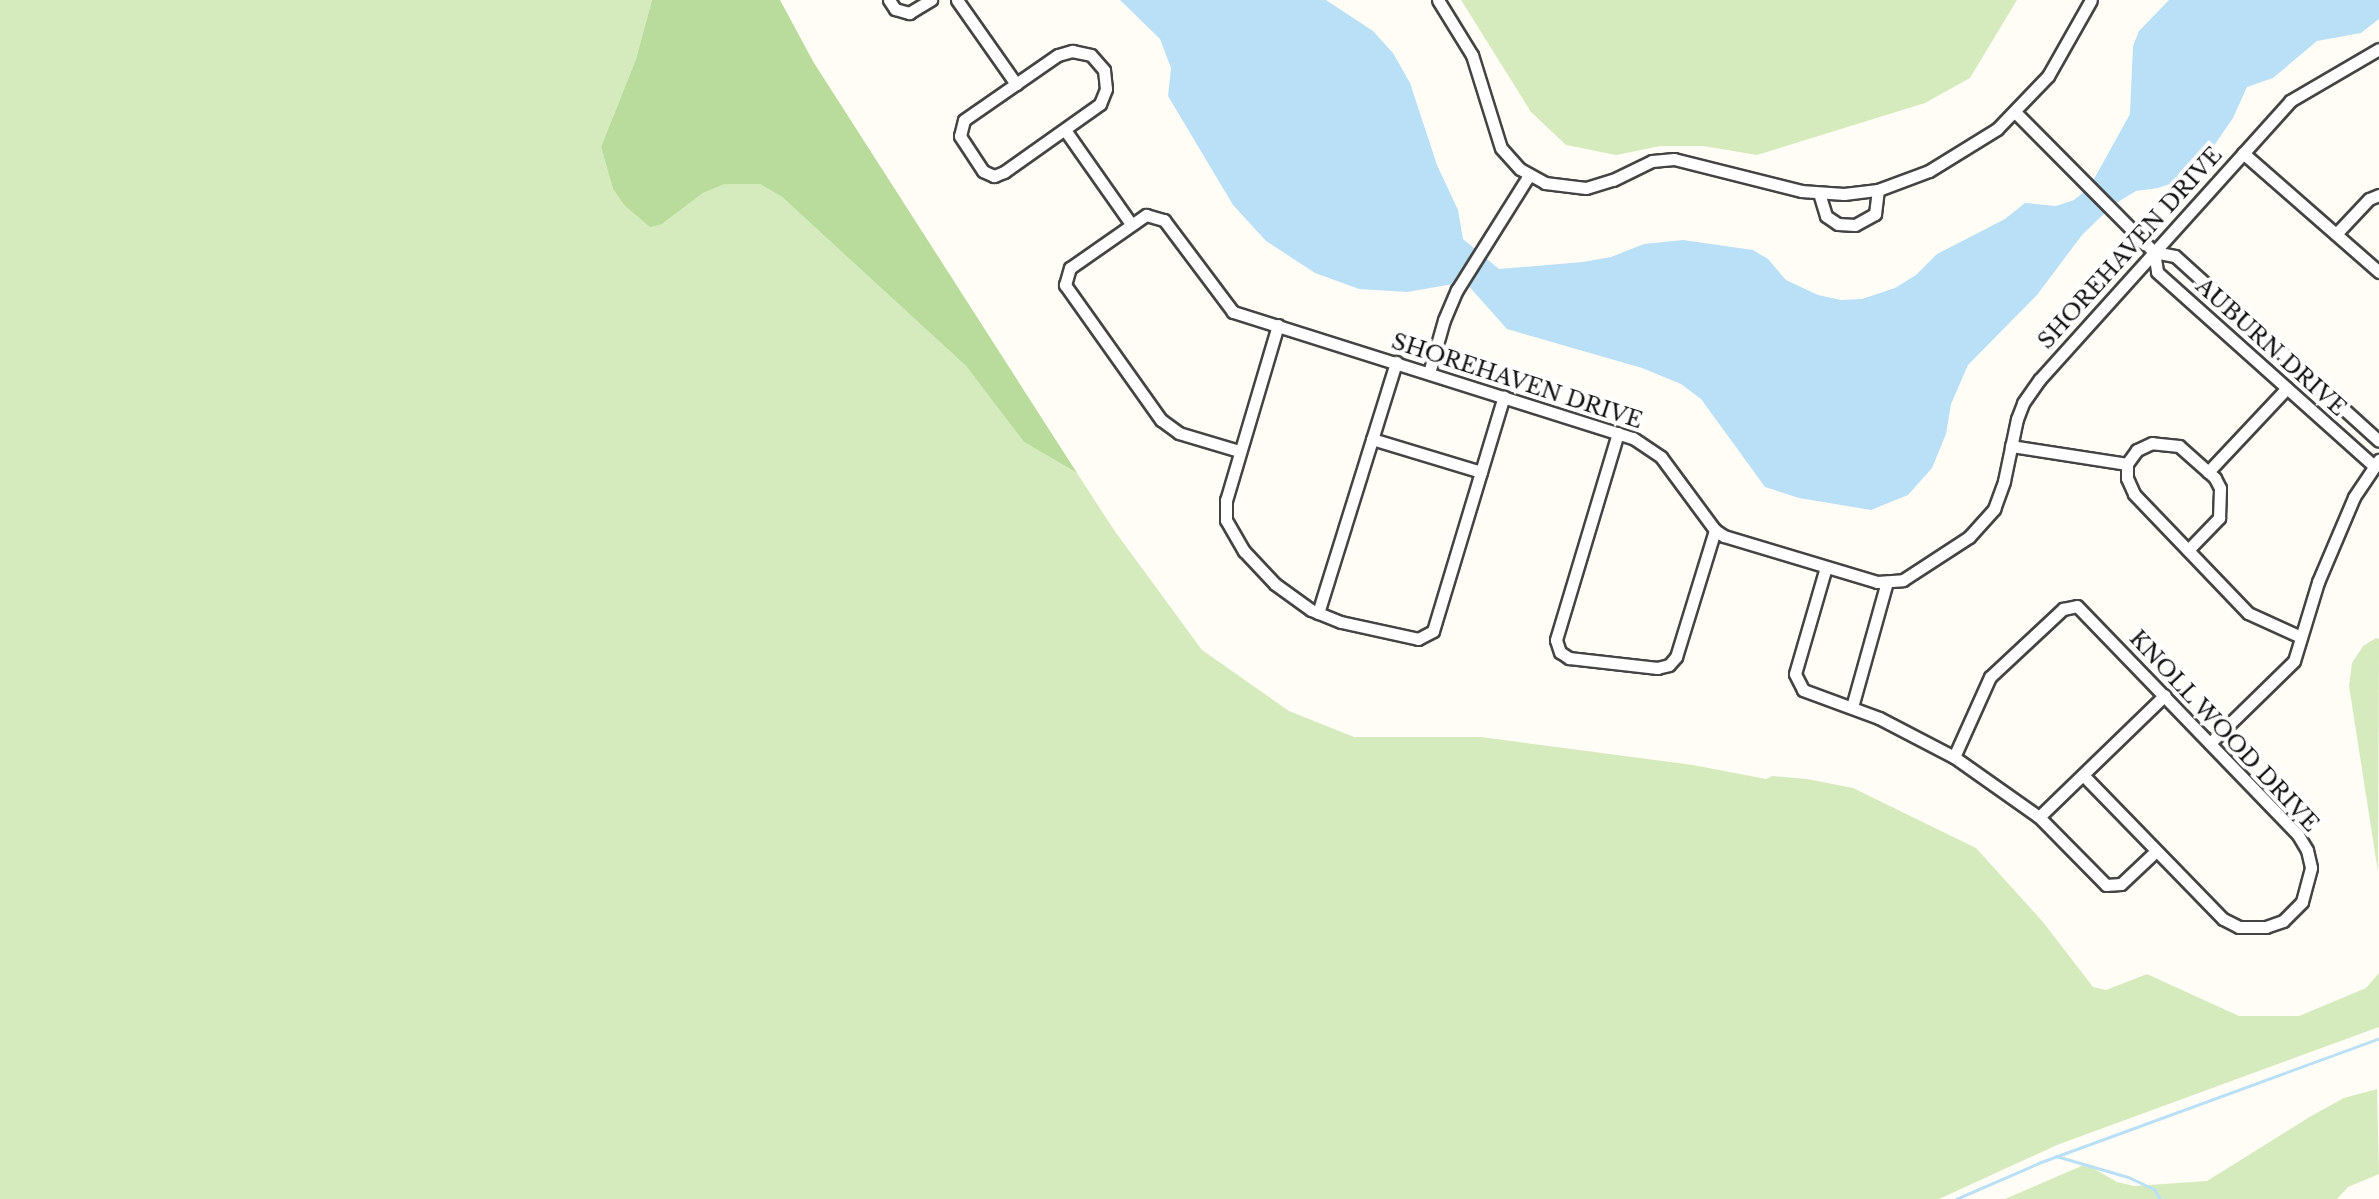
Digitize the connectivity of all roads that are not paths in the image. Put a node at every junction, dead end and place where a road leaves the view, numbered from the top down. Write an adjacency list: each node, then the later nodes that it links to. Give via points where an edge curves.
1 (889, 0): 2 (street, via 895,9 909,13)
2 (931, 0)
3 (957, 0): 7 (street)
4 (1438, 0): 11 (street, via 1472,55 1501,148)
5 (2091, 0): 8 (street, via 2064,52)
6 (2379, 49): 10 (street, SHOREHAVEN DRIVE, via 2301,92)
7 (1016, 84): 9 (street, via 1065,52 1085,52 1097,59 1106,78 1103,100); 9 (street, via 960,128 962,141 983,171 994,176 1004,172)
8 (2015, 112): 12 (street, via 1953,159); 17 (street, AUBURN DRIVE)
9 (1065, 130): 15 (street)
10 (2243, 153): 16 (street); 17 (street, SHOREHAVEN DRIVE)
11 (1529, 175): 13 (street, via 1558,186 1586,188 1652,161 1674,159); 21 (street, via 1457,290)
12 (1878, 190): 13 (street); 13 (street, via 1875,214 1855,225 1838,224 1826,216)
13 (1819, 193)
14 (2379, 195): 16 (street)
15 (1131, 224): 19 (street, SHOREHAVEN DRIVE, via 1146,215 1160,216 1225,306); 28 (street, via 1070,268 1067,290 1161,420 1179,433)
16 (2336, 234): 18 (street)
17 (2154, 252): 22 (street, AUBURN DRIVE, via 2157,272); 26 (street, AUBURN DRIVE, via 2175,256); 27 (street, SHOREHAVEN DRIVE, via 2028,393)
18 (2379, 272)
19 (1278, 325): 20 (street, SHOREHAVEN DRIVE); 28 (street)
20 (1396, 362): 21 (street, SHOREHAVEN DRIVE); 25 (street)
21 (1429, 373): 23 (street, SHOREHAVEN DRIVE)
22 (2287, 388): 29 (street, AUBURN DRIVE); 32 (street)
23 (1504, 396): 24 (street, SHOREHAVEN DRIVE); 31 (street)
24 (1618, 433): 33 (street, SHOREHAVEN DRIVE, via 1661,457); 33 (street, via 1556,640 1560,652 1569,658 1669,665 1676,657)
25 (1372, 439): 31 (street); 37 (street)
26 (2379, 441)
27 (2011, 446): 30 (street); 36 (street, SHOREHAVEN DRIVE, via 2000,496 1980,527 1912,576)
28 (1239, 451): 37 (street, via 1226,500 1230,529 1275,584)
29 (2376, 463): 38 (street, via 2354,497)
30 (2127, 464): 32 (street, via 2142,447 2163,441 2179,446); 34 (street, via 2134,494)
31 (1481, 472): 37 (street, via 1429,635 1418,639 1381,633)
32 (2208, 472): 34 (street, via 2220,488 2221,512 2213,528)
33 (1715, 530): 35 (street)
34 (2188, 550): 38 (street, via 2248,613)
35 (1826, 567): 36 (street); 40 (street, via 1796,681 1803,690)
36 (1887, 582): 40 (street)
37 (1318, 613)
38 (2301, 637): 41 (street, via 2292,664)
39 (2165, 695): 41 (street, KNOLL WOOD DRIVE); 42 (street, KNOLL WOOD DRIVE, via 2084,609 2067,607 1983,687); 43 (street)
40 (1852, 707): 42 (street)
41 (2210, 743): 45 (street, KNOLL WOOD DRIVE, via 2303,842 2311,868 2306,894 2297,909 2275,925 2239,927 2216,914)
42 (1954, 757): 44 (street)
43 (2083, 775): 44 (street); 45 (street, KNOLL WOOD DRIVE)
44 (2039, 817): 45 (street, via 2106,885 2121,884)
45 (2155, 852)

